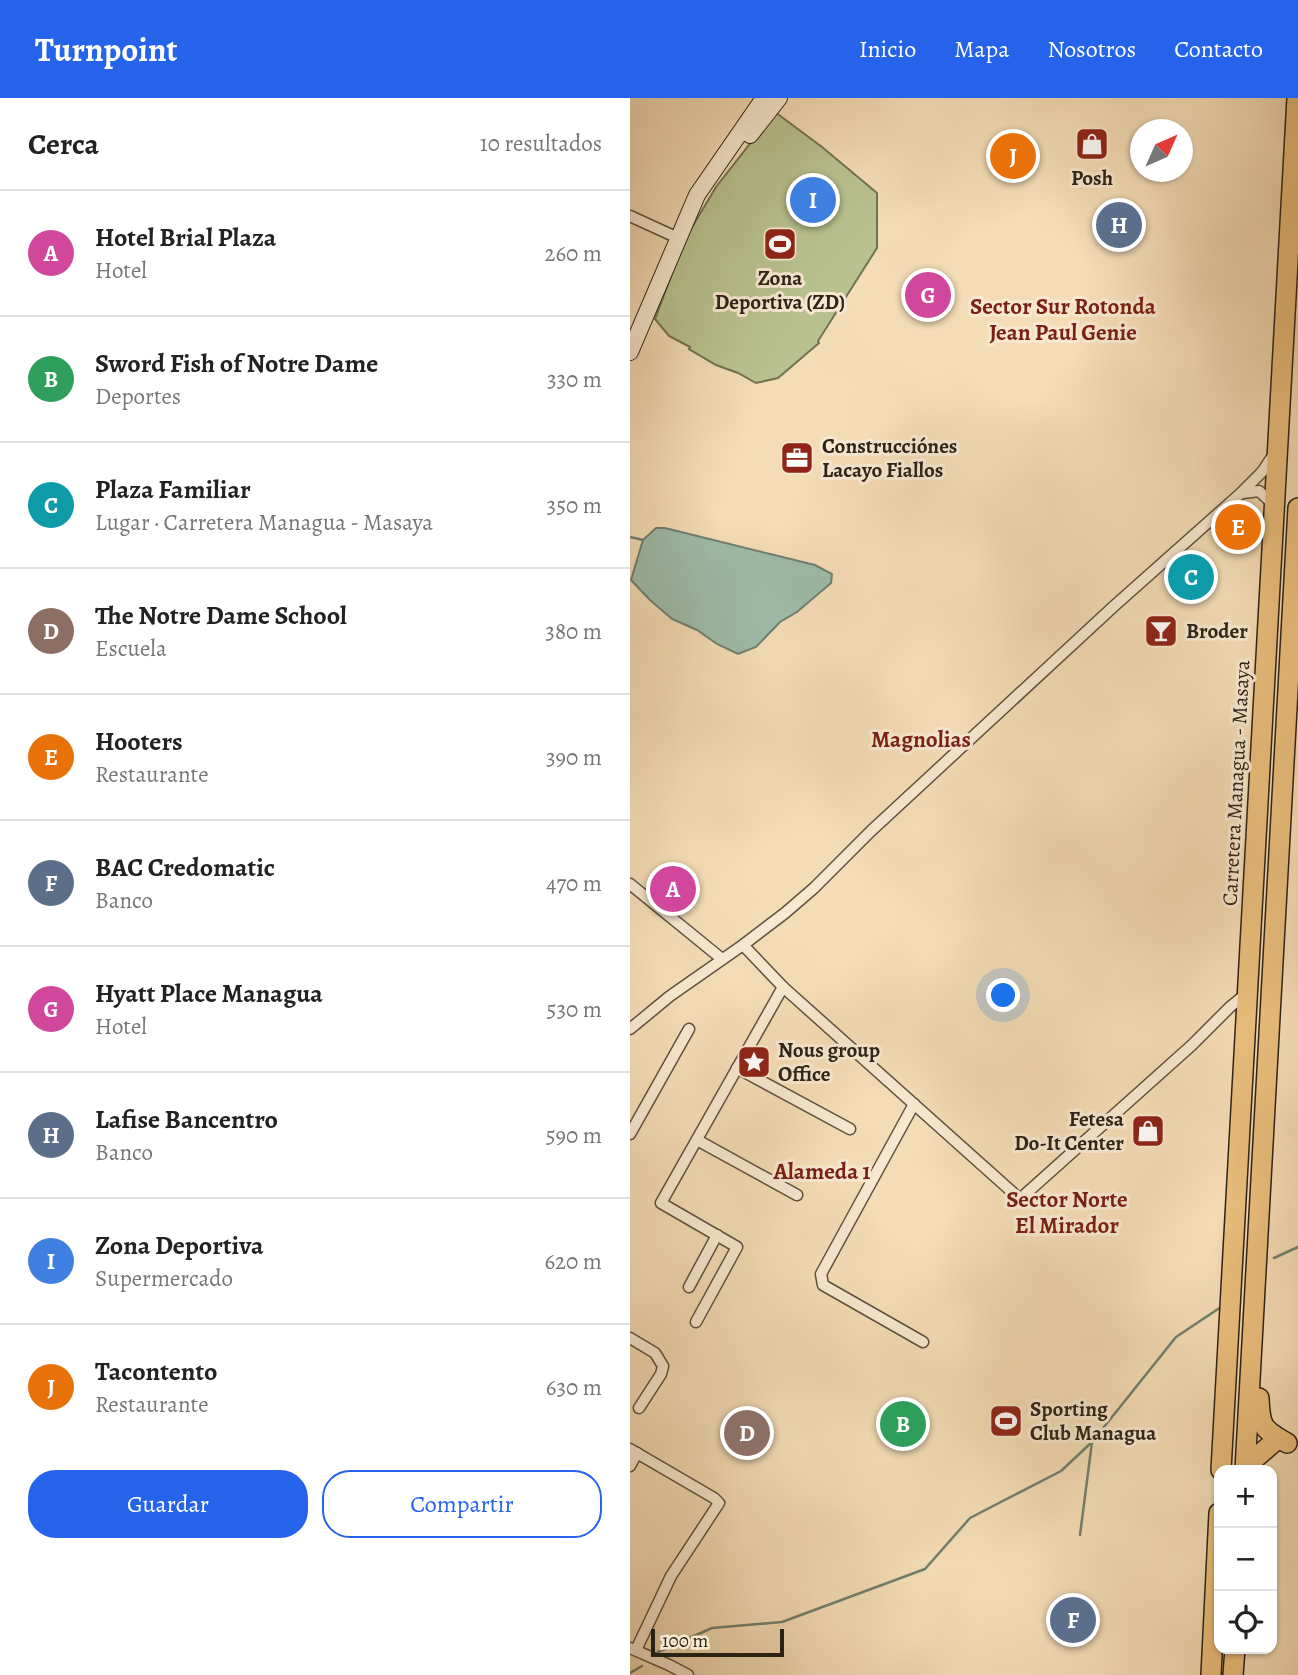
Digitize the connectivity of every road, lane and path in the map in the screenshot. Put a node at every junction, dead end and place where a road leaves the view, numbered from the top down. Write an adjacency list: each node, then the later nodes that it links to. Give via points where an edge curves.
1 (1297, 98): 6 (highway, Carretera Managua - Masaya)
2 (772, 99): 4 (street, via 732,158 697,195)
3 (630, 216): 4 (street)
4 (678, 238): 5 (street)
5 (630, 352)
6 (1278, 445): 7 (street, via 1267,465); 8 (highway, Carretera Managua - Masaya)
7 (1240, 494): 8 (street, via 1259,491); 11 (street, via 1112,607 814,888)
8 (1274, 505): 14 (highway, Carretera Managua - Masaya)
9 (1298, 508): 29 (highway)
10 (630, 884): 12 (street)
11 (743, 945): 12 (street); 13 (street)
12 (722, 959): 15 (street)
13 (783, 987): 17 (street); 18 (street)
14 (1247, 993): 18 (street, via 1020,1199); 26 (highway, Carretera Managua - Masaya)
15 (630, 1029)
16 (690, 1029): 20 (street)
17 (737, 1068): 19 (street); 21 (street)
18 (914, 1104): 28 (street, via 821,1274 822,1285)
19 (850, 1129)
20 (630, 1135)
21 (697, 1140): 22 (street); 23 (street, via 661,1203)
22 (797, 1195)
23 (717, 1235): 24 (street); 25 (street, via 737,1247)
24 (689, 1287)
25 (696, 1322)
26 (1229, 1336): 31 (highway, via 1236,1356 1232,1423 1236,1433); 34 (highway, Carretera Managua - Masaya)
27 (630, 1338): 30 (street, via 655,1353 663,1366)
28 (923, 1342)
29 (1251, 1363): 31 (highway); 32 (highway, via 1259,1389 1260,1419 1268,1433)
30 (639, 1408)
31 (1247, 1440): 32 (street); 35 (highway, via 1235,1446); 36 (highway)
32 (1286, 1443): 37 (highway)
33 (634, 1451): 38 (street); 40 (street, via 719,1503 671,1576)
34 (1221, 1465)
35 (1230, 1465)
36 (1247, 1465)
37 (1250, 1465)
38 (630, 1466)
39 (1216, 1591): 43 (highway)
40 (633, 1649): 42 (street)
41 (1235, 1654): 44 (highway)
42 (688, 1675)
43 (1211, 1675)
44 (1233, 1675)

